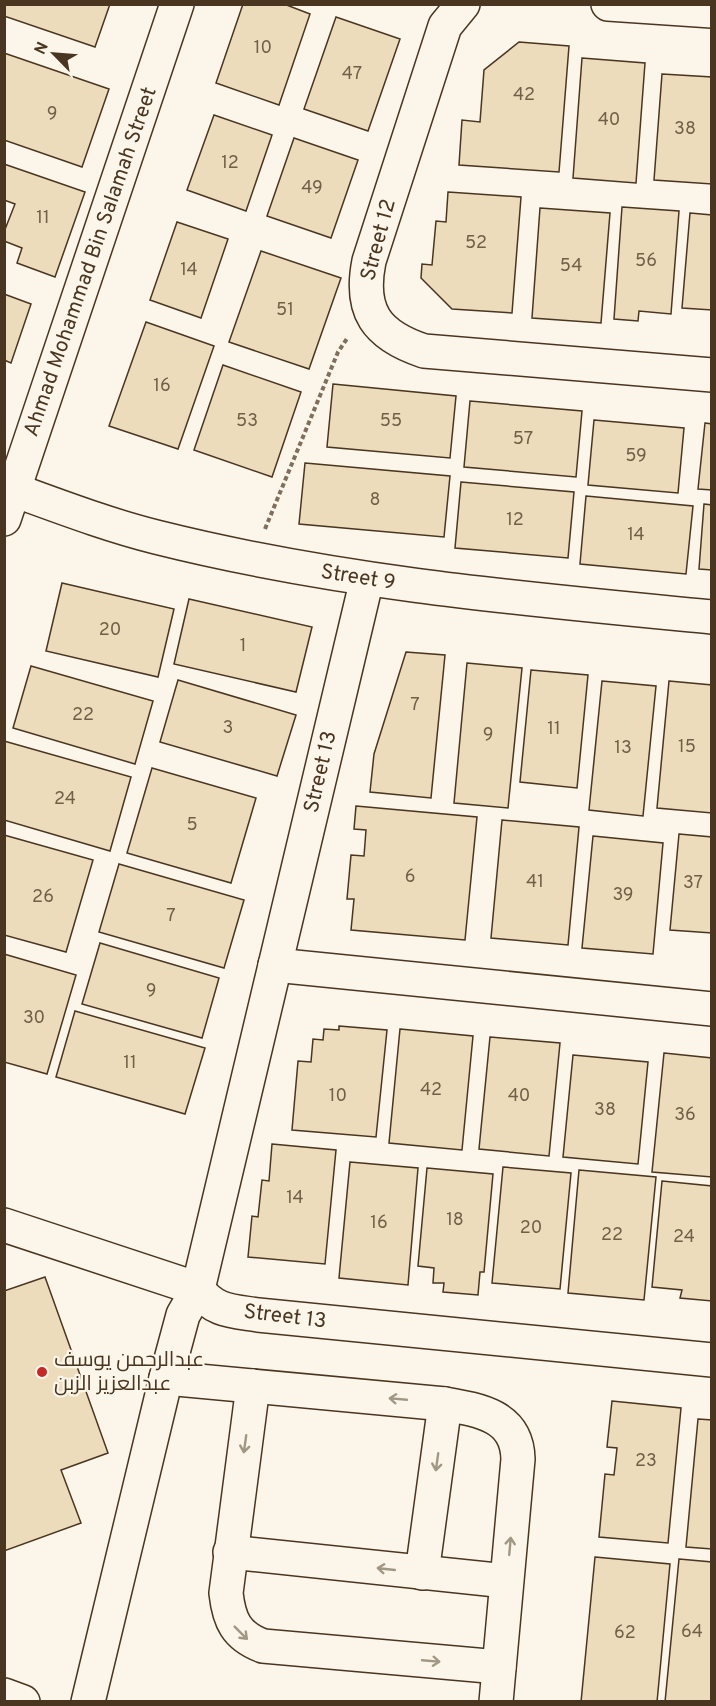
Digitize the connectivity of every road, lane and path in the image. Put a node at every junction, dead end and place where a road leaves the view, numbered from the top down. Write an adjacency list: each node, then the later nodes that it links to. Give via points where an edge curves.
1 (177, 4): 7 (street, Ahmad Mohammad Bin Salamah Street)
2 (463, 4): 5 (street, Street 12, via 445,26 369,261 365,288)
3 (608, 4): 4 (street)
4 (711, 11)
5 (368, 307): 6 (street, Street 12, via 388,335 424,351); 8 (path, via 338,352)
6 (711, 375)
7 (9, 505): 8 (street, Street 9)
8 (253, 559): 9 (street, Street 9)
9 (367, 579): 10 (street, Street 9, via 443,591); 11 (street, Street 13)
10 (711, 617)
11 (275, 965): 12 (street); 14 (street, Street 13)
12 (711, 1008)
13 (4, 1225): 14 (street)
14 (198, 1289): 15 (street, Street 13, via 215,1306 258,1315); 16 (street, via 183,1315)
15 (711, 1360)
16 (166, 1378): 17 (street); 25 (street)
17 (253, 1386): 18 (street, one-way to 17); 19 (street, one-way to 19)
18 (445, 1404): 20 (street, one-way to 20); 21 (street, one-way to 18, via 518,1445 512,1432 494,1418 470,1408)
19 (230, 1552): 20 (street, one-way to 19); 22 (street, one-way to 22, via 228,1612 231,1622 248,1640 263,1646)
20 (422, 1572): 21 (street)
21 (506, 1581): 22 (street)
22 (499, 1667): 26 (street)
23 (4, 1695): 24 (street)
24 (23, 1701)
25 (88, 1701)
26 (495, 1701)

